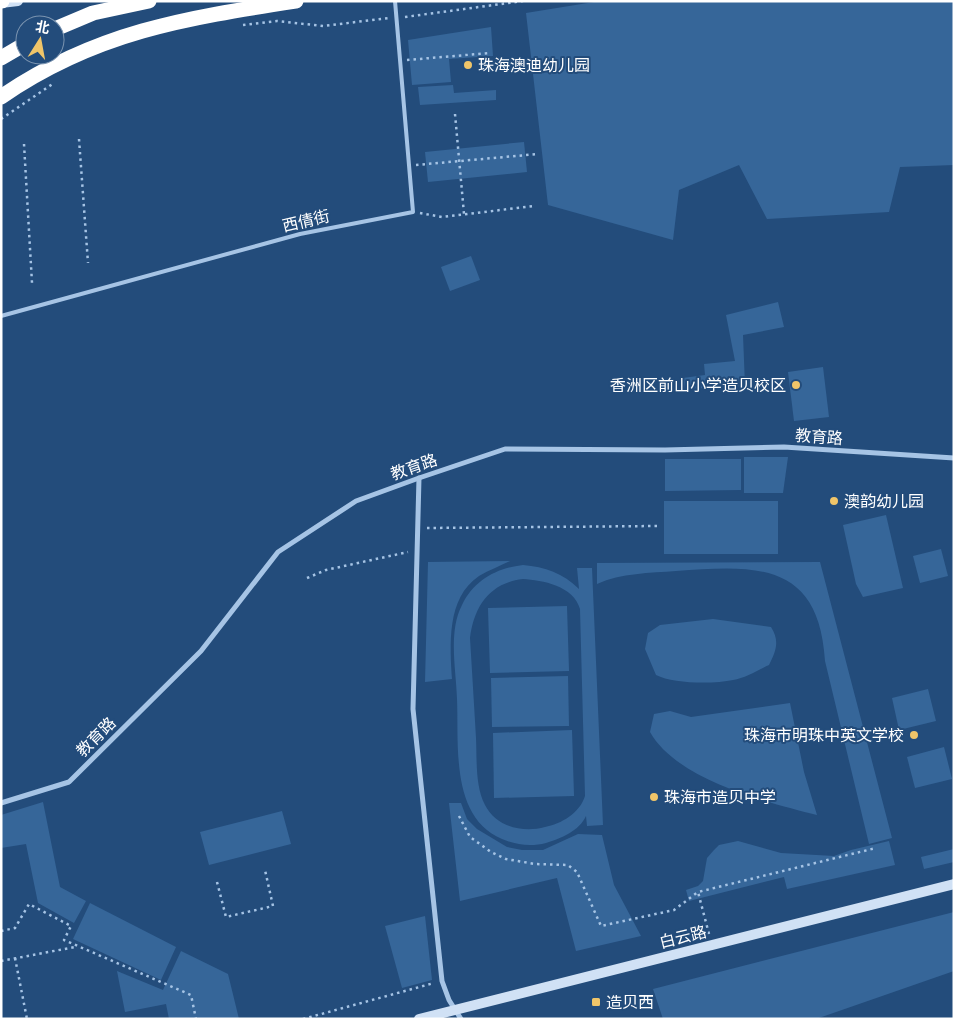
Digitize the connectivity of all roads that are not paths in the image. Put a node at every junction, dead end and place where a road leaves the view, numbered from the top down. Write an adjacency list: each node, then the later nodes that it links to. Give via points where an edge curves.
1 (18, 1): 5 (street)
2 (149, 1): 6 (highway, via 93,14)
3 (296, 1): 9 (highway, via 140,31 92,47 30,77)
4 (395, 1): 10 (lane, 西倩街, via 413,212 300,234)
5 (1, 2)
6 (65, 25)
7 (15, 50): 8 (highway)
8 (1, 58)
9 (1, 97)
10 (1, 316)
11 (954, 458): 12 (street, 教育路, via 784,447 505,449)
12 (419, 478): 13 (street, 教育路, via 356,501 278,552 201,650 68,782); 15 (street, via 413,709 442,981)
13 (1, 803)
14 (954, 884): 15 (street, 白云路)
15 (458, 1014): 16 (street, 白云路)
16 (419, 1019)

